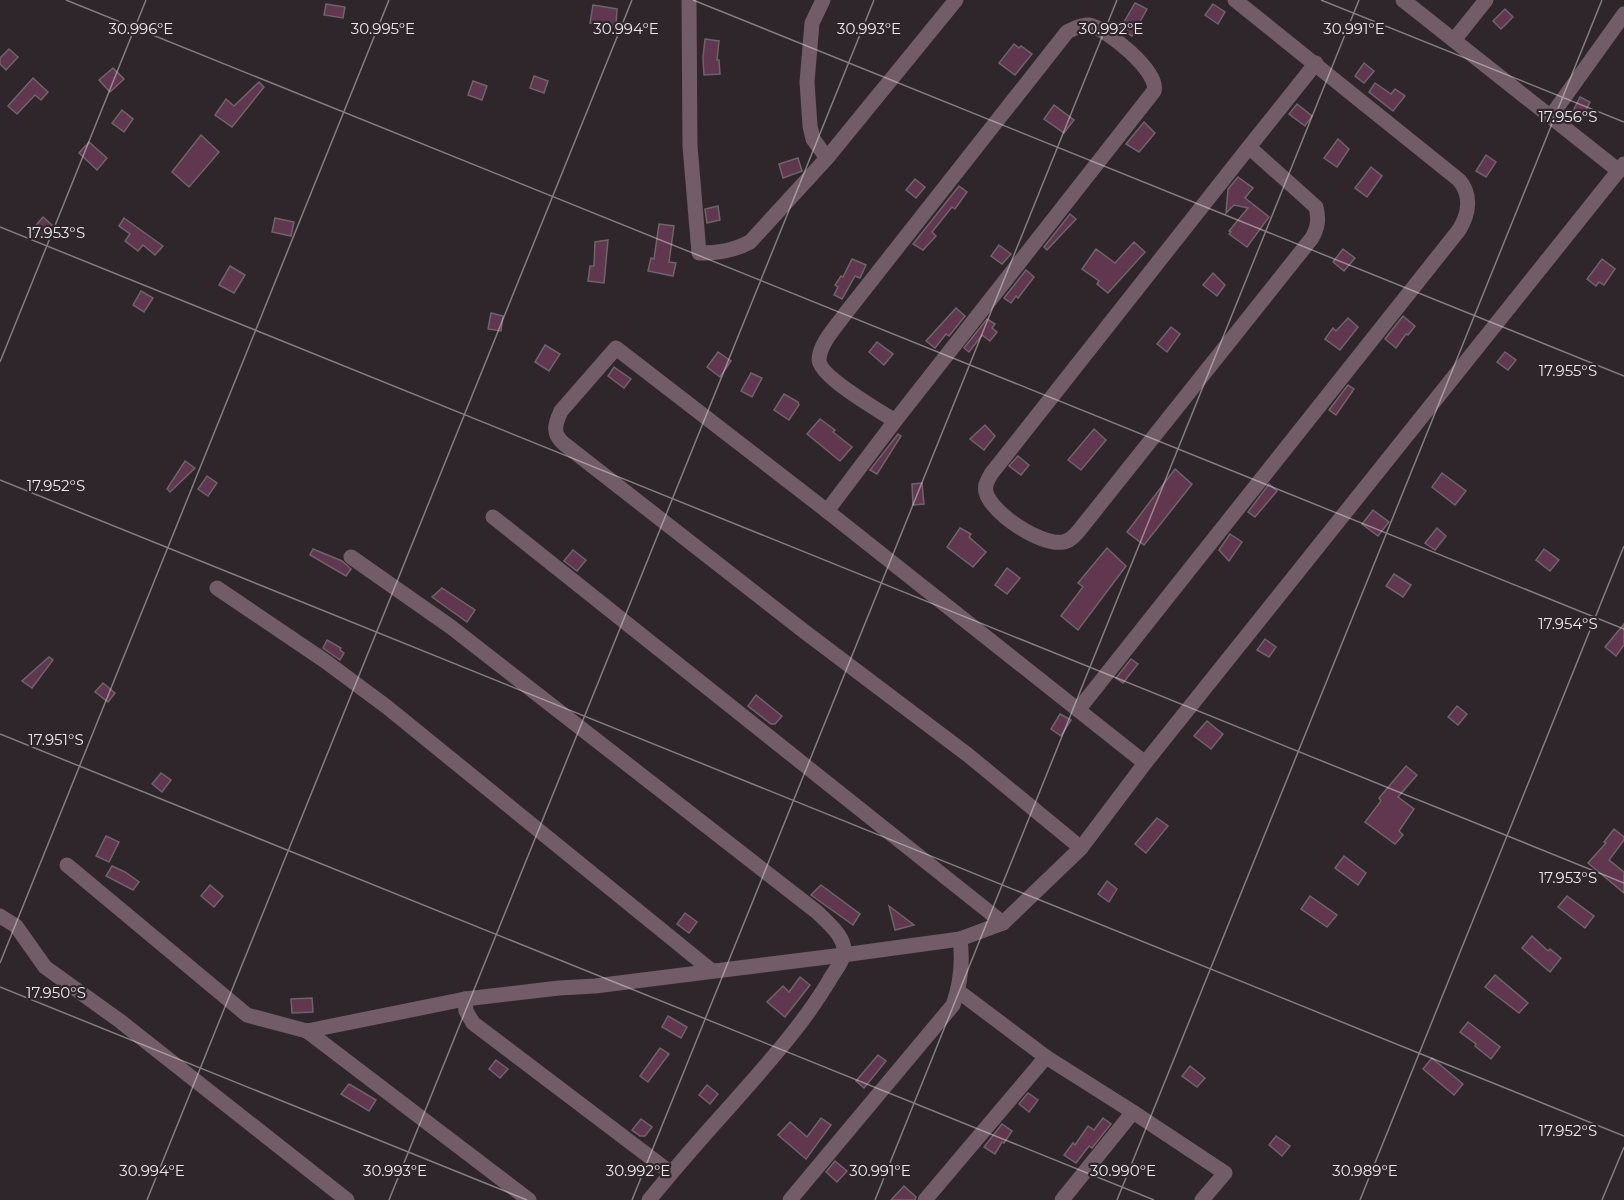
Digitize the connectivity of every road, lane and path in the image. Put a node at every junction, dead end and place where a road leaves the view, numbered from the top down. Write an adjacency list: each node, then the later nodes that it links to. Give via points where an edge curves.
1 (689, 0): 12 (street, via 690,146 699,253 723,253 750,242)
2 (823, 0): 12 (street, via 812,23 807,82 813,139)
3 (956, 0): 12 (street)
4 (1235, 0): 9 (street)
5 (1403, 0): 8 (street)
6 (1486, 0): 8 (street)
7 (1624, 14): 10 (street)
8 (1454, 40): 10 (street)
9 (1316, 63): 11 (street); 19 (street, via 1459,180 1468,199 1464,222)
10 (1551, 116): 13 (street)
11 (1249, 147): 11 (street, via 991,474 986,484 988,498 1033,536 1060,543 1081,528 1318,228 1316,207)
12 (827, 158)
13 (1622, 167): 20 (street)
14 (895, 421): 14 (street, via 1154,91 1150,72 1107,34 1089,25 1067,33 823,346 820,366 831,378); 15 (street)
15 (827, 511): 19 (street); 21 (street, via 616,348 561,411 556,422 557,438 563,443 968,755)
16 (493, 517): 24 (street)
17 (351, 557): 26 (street, via 451,627 817,912 838,936)
18 (217, 588): 27 (street, via 396,713)
19 (1078, 710): 20 (street)
20 (1145, 763): 21 (street)
21 (1081, 848): 24 (street)
22 (67, 865): 30 (street, via 248,1015)
23 (0, 916): 34 (street, via 16,926 45,967 120,1020)
24 (1003, 923): 25 (street)
25 (960, 939): 26 (street); 28 (street)
26 (843, 955): 27 (street); 33 (street, via 789,1038)
27 (712, 971): 29 (street)
28 (958, 991): 31 (street); 37 (street, via 939,1024)
29 (465, 999): 30 (street); 33 (street, via 473,1023)
30 (307, 1030): 35 (street)
31 (1046, 1057): 32 (street); 38 (street)
32 (1133, 1112): 39 (street); 40 (street, via 1225,1173)
33 (671, 1173): 36 (street)
34 (347, 1200)
35 (529, 1200)
36 (649, 1200)
37 (790, 1200)
38 (925, 1200)
39 (1062, 1200)
40 (1202, 1200)

